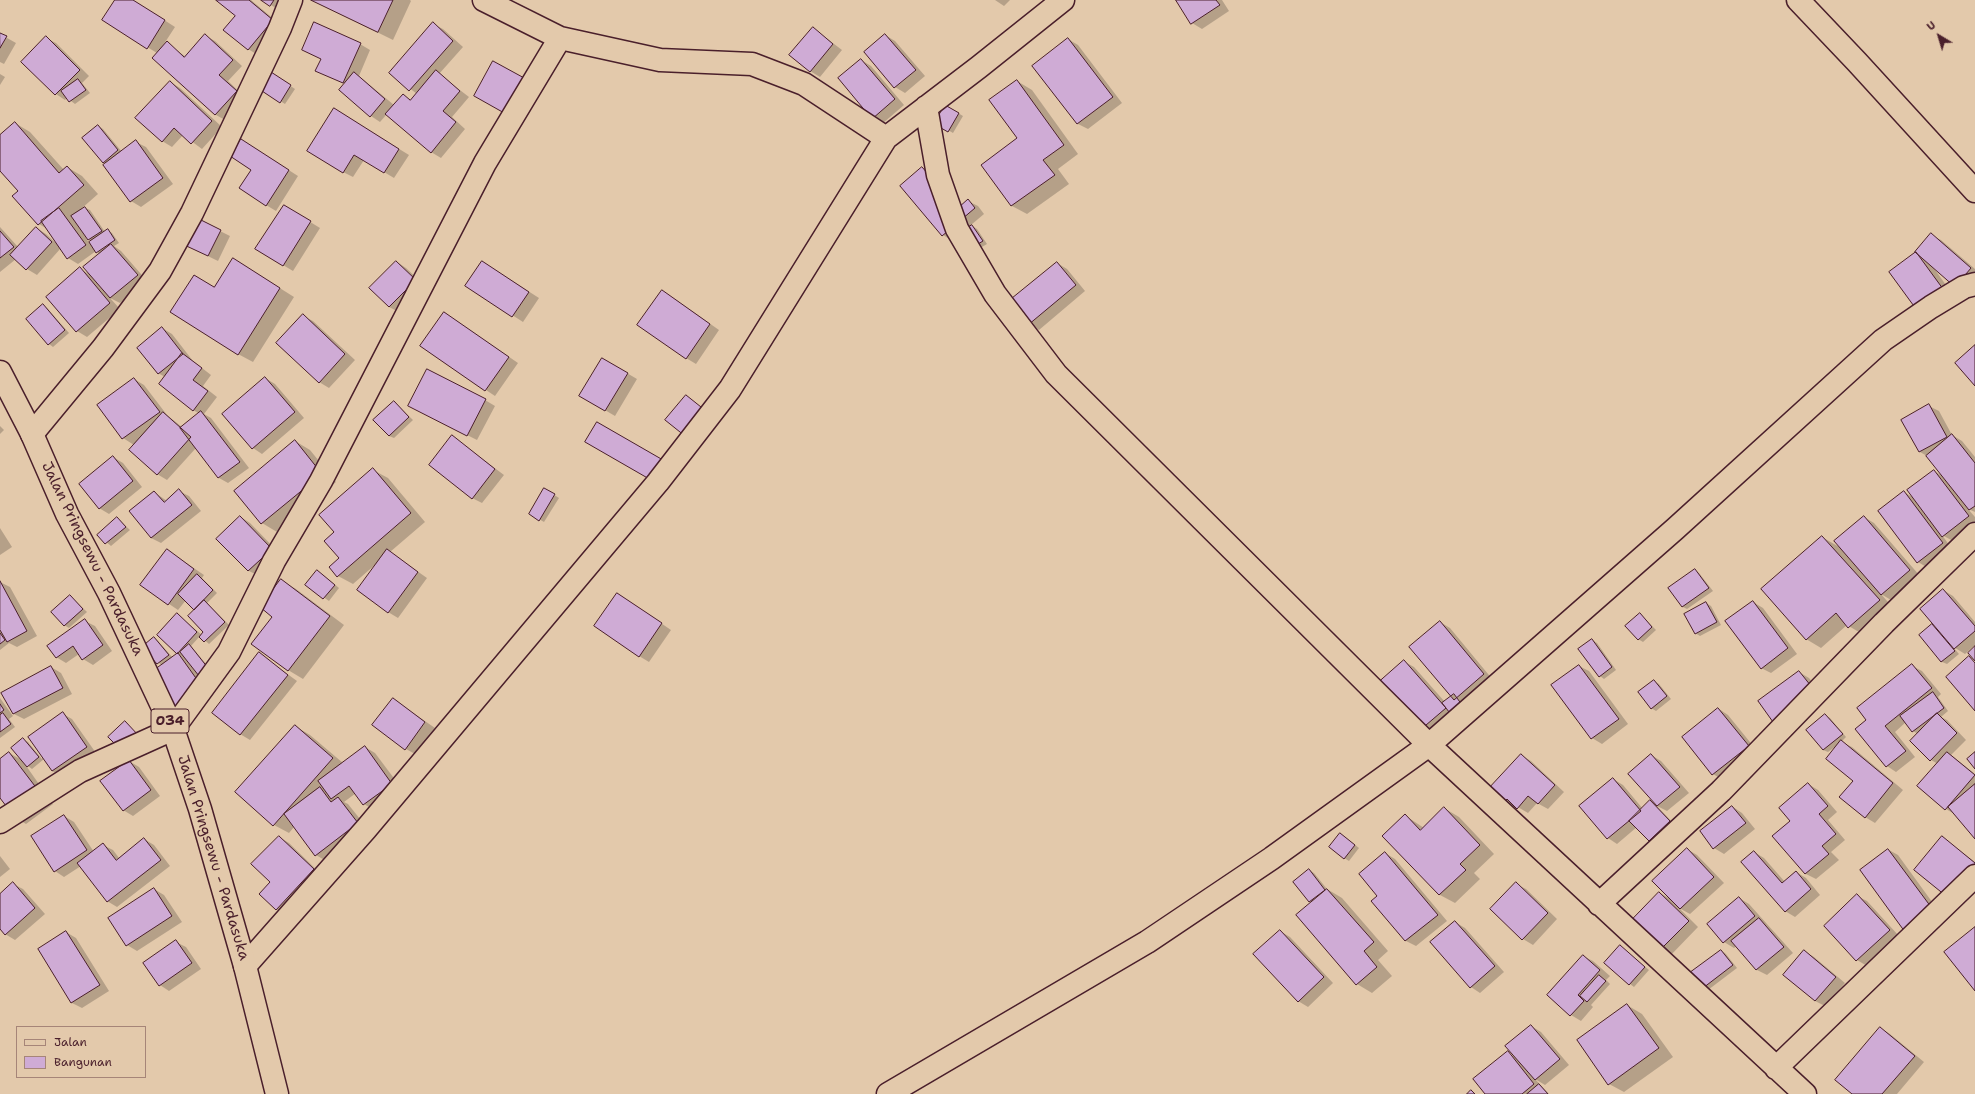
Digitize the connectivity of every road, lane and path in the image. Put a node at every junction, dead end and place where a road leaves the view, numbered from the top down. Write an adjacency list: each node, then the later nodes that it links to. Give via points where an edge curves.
1 (291, 0): 11 (street, via 192,213 160,271 103,348)
2 (484, 0): 5 (street)
3 (1062, 0): 6 (street)
4 (1798, 0): 8 (street)
5 (560, 38): 7 (street, via 660,60 752,64 804,84); 13 (street, via 485,162 321,480 274,561 229,652)
6 (926, 107): 7 (street); 14 (street, via 938,175 957,229 995,294 1056,374)
7 (886, 138): 18 (street, via 730,389 658,482 567,591 366,829)
8 (1975, 191)
9 (1975, 284): 14 (street, via 1964,287 1931,307 1883,340 1705,502)
10 (0, 372): 11 (street, Jalan Pringsewu - Pardasuka / 034)
11 (32, 434): 13 (street, Jalan Pringsewu - Pardasuka / 034, via 67,514 109,593)
12 (1975, 534): 17 (street, via 1884,623 1721,791)
13 (173, 729): 15 (street, via 80,771); 18 (street, Jalan Pringsewu - Pardasuka / 034, via 200,809)
14 (1429, 745): 17 (street); 21 (street, via 1272,858 1147,942)
15 (0, 822)
16 (1975, 876): 19 (street)
17 (1599, 904): 19 (street)
18 (245, 966): 20 (street, Jalan Pringsewu - Pardasuka / 034)
19 (1776, 1068): 22 (street)
20 (278, 1094)
21 (888, 1094)
22 (1805, 1094)

